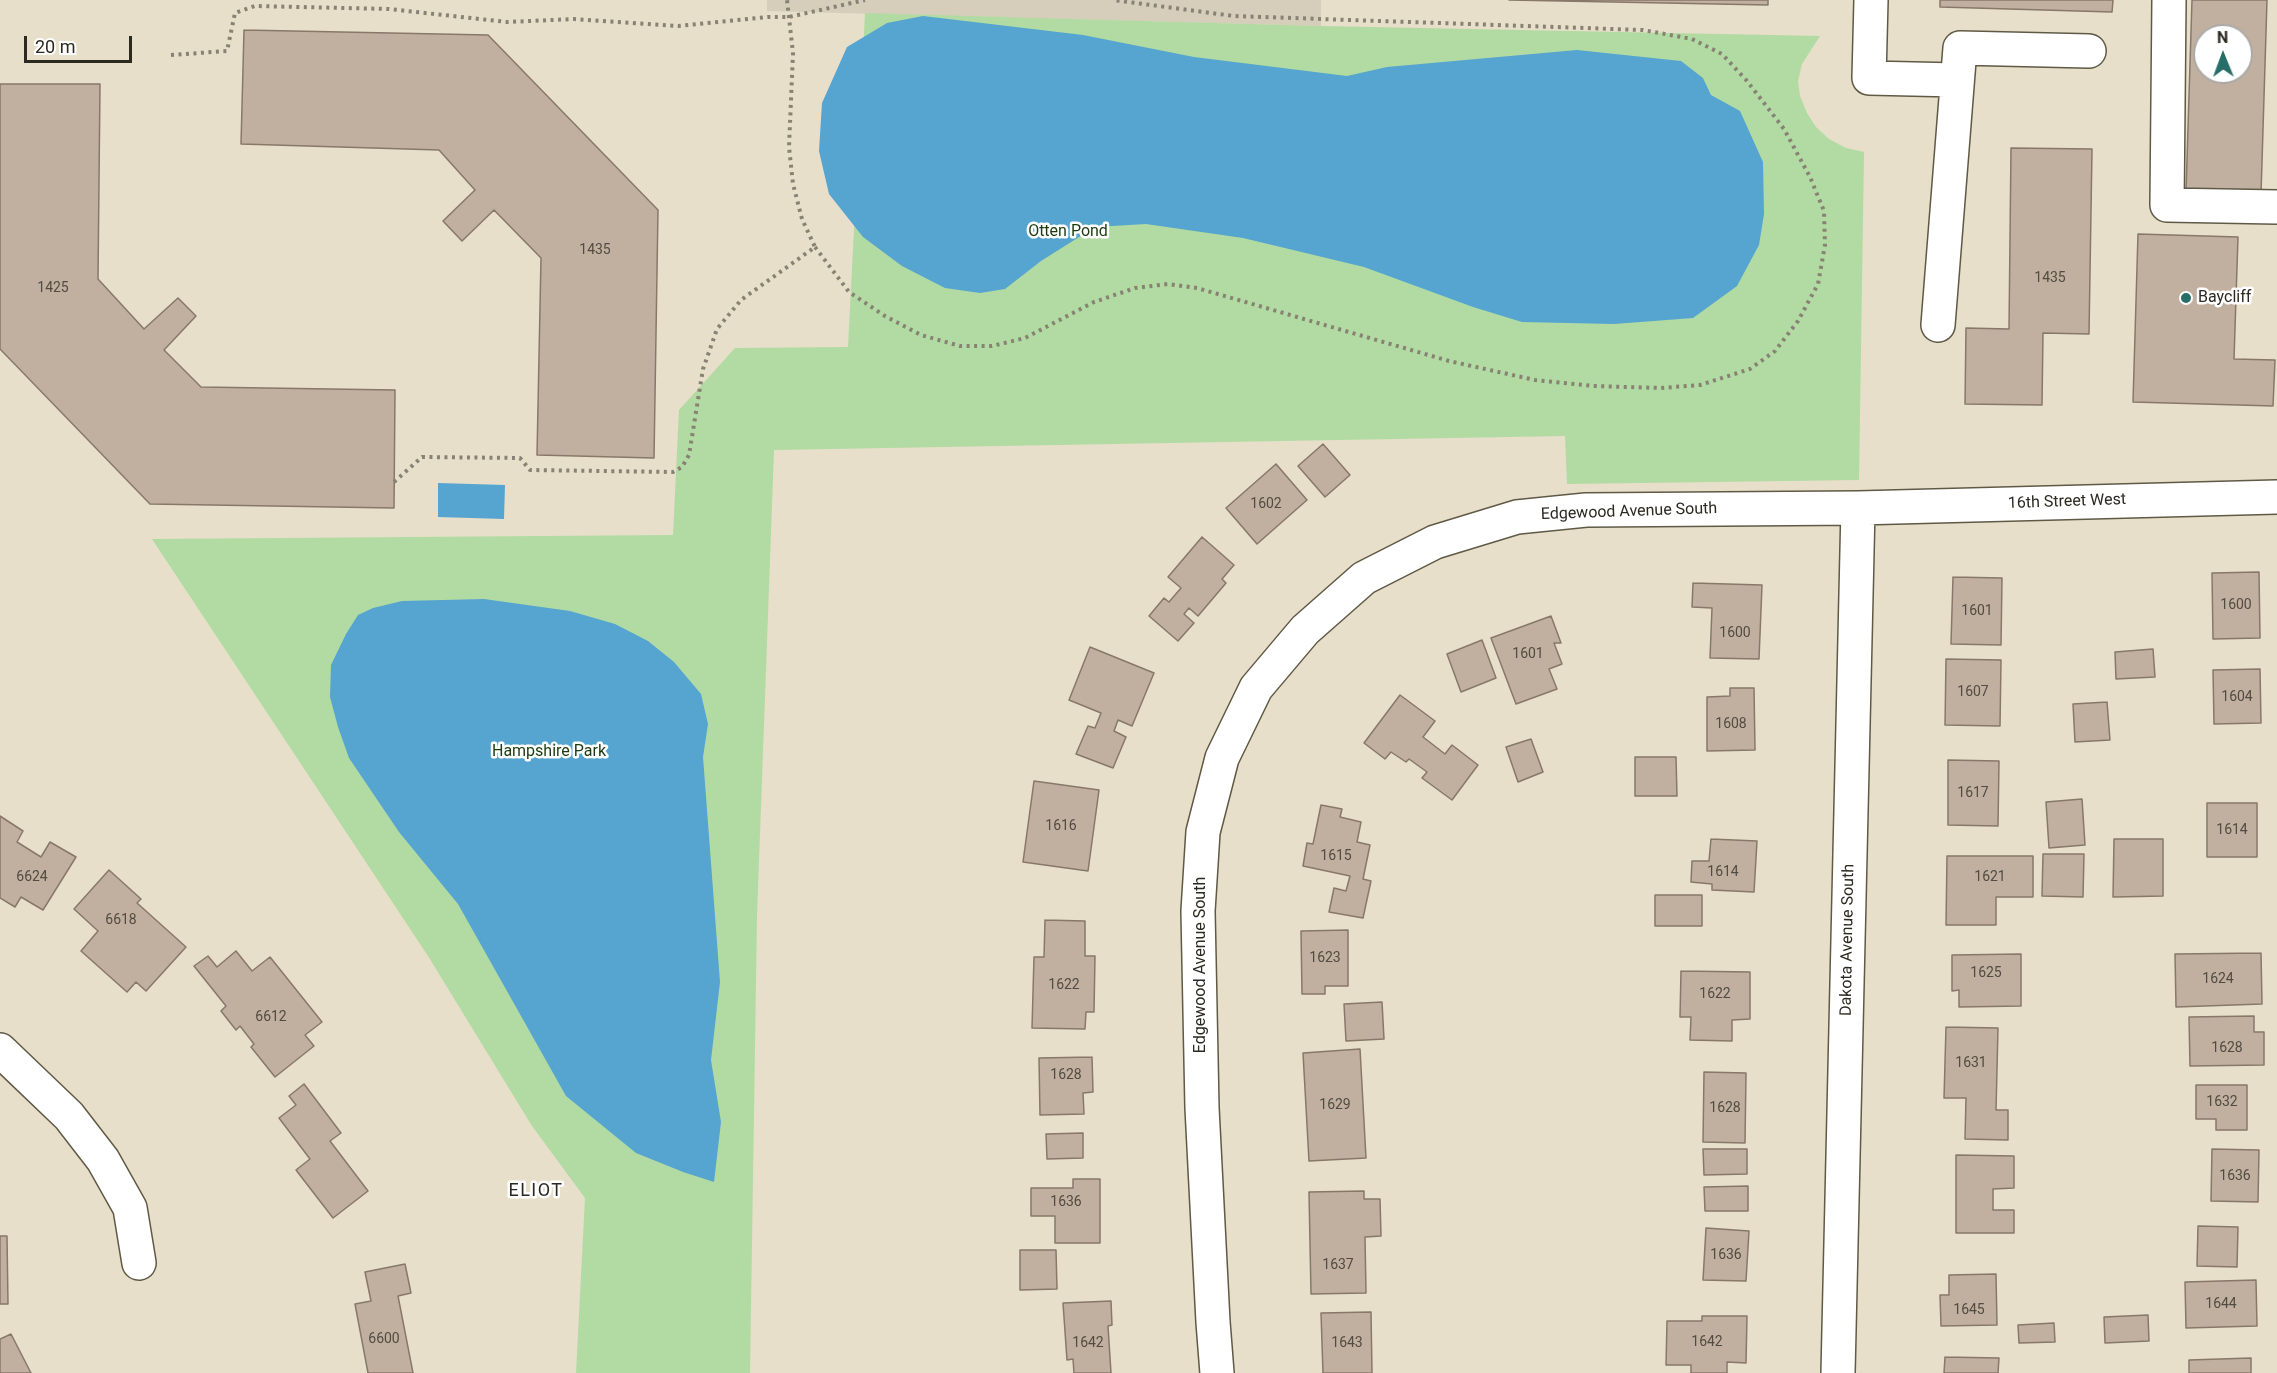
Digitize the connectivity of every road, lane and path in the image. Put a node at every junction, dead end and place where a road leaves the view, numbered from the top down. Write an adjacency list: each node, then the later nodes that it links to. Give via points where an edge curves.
1 (787, 0): 6 (path)
2 (865, 0): 6 (path)
3 (1113, 0): 11 (path, via 1234,16 1643,30 1692,39 1722,54 1747,81 1784,129 1810,177 1824,211 1825,245 1818,284 1798,321 1775,351 1750,369 1700,385 1593,386 1535,380 1449,361 1208,291 1168,284 1135,288 1094,302 1026,338 992,346 960,346 921,335 849,292)
4 (1871, 0): 9 (street, via 1869,78)
5 (2169, 0): 10 (street, via 2167,205)
6 (789, 18): 8 (path, via 678,26 574,20 507,22 389,9 255,6 235,13 227,51); 11 (path, via 793,53 789,147 793,184 802,219)
7 (2089, 51): 9 (street, via 1960,48)
8 (171, 55)
9 (1957, 80): 12 (street)
10 (2277, 207)
11 (815, 247): 13 (path, via 741,300 717,329 703,369 689,455 682,467 673,472 530,470 520,458 422,457)
12 (1938, 325)
13 (394, 482)
14 (2277, 496): 15 (street, 16th Street West)
15 (1858, 508): 18 (street, Edgewood Avenue South, via 1586,510 1517,517 1435,542 1364,578 1305,630 1256,688 1222,758 1203,832 1198,911 1202,1108); 19 (street, Dakota Avenue South)
16 (0, 1050): 17 (street, via 69,1116 103,1160 130,1208)
17 (140, 1263)
18 (1217, 1373)
19 (1838, 1373)

